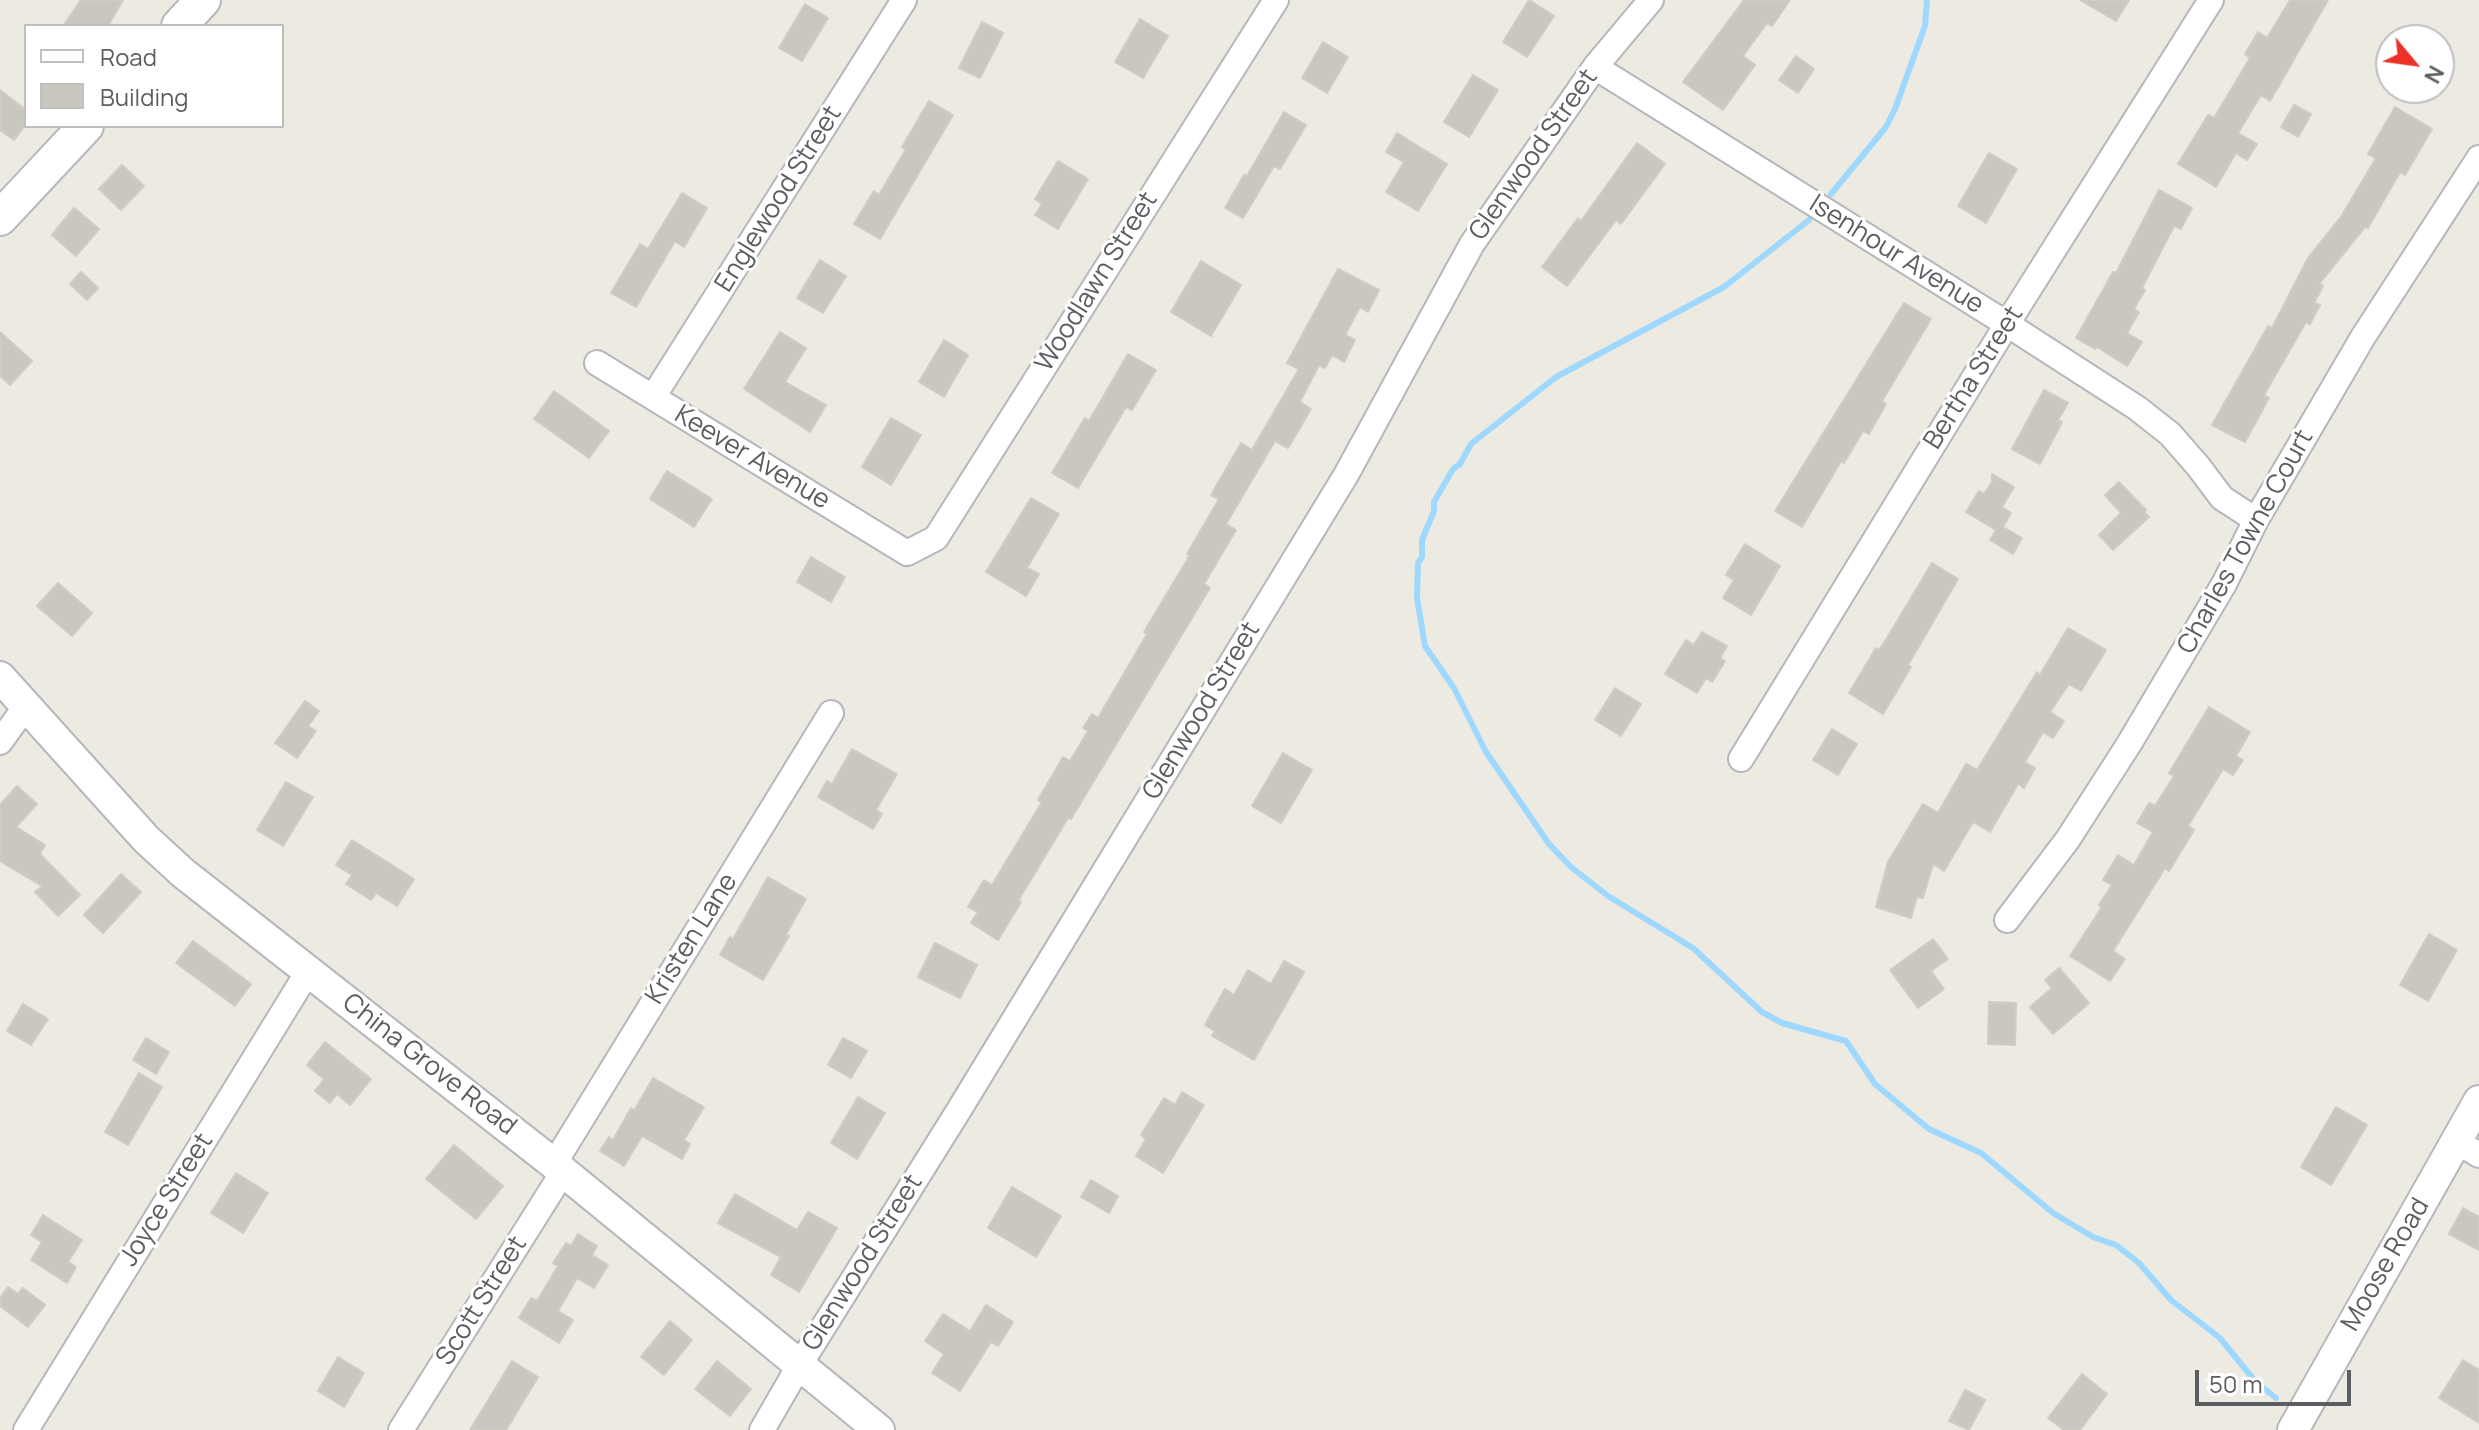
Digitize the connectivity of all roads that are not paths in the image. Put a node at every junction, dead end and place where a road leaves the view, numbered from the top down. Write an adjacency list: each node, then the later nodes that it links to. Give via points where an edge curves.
1 (203, 0): 6 (main road)
2 (904, 0): 13 (street, Englewood Street)
3 (1276, 0): 15 (street, Woodlawn Street, via 936,538)
4 (1651, 0): 7 (street, Glenwood Street)
5 (2211, 0): 11 (street, Bertha Street)
6 (181, 24)
7 (1595, 67): 11 (street, Isenhour Avenue); 26 (street, Glenwood Street, via 1472,244 1346,475)
8 (84, 128): 10 (main road)
9 (2479, 158): 14 (street, Charles Towne Court, via 2363,337)
10 (0, 218)
11 (2007, 324): 14 (street, Isenhour Avenue, via 2137,408 2170,434 2222,498); 20 (street, Bertha Street)
12 (597, 363): 13 (street, Keever Avenue)
13 (653, 397): 15 (street, Keever Avenue)
14 (2256, 520): 21 (street, Charles Towne Court, via 2129,744)
15 (907, 553)
16 (0, 677): 17 (street, China Grove Road)
17 (26, 706): 19 (street); 22 (street, China Grove Road, via 146,839)
18 (831, 713): 25 (street, Kristen Lane)
19 (0, 742)
20 (1741, 759)
21 (2007, 920)
22 (309, 970): 25 (street, China Grove Road); 27 (street, Joyce Street)
23 (2479, 1101): 24 (street, Moose Road)
24 (2468, 1148): 31 (street, Moose Road)
25 (558, 1168): 26 (street, China Grove Road); 28 (street, Scott Street)
26 (799, 1366): 29 (street, Glenwood Street); 30 (street, China Grove Road)
27 (26, 1430)
28 (401, 1430)
29 (762, 1430)
30 (879, 1430)
31 (2293, 1430)

